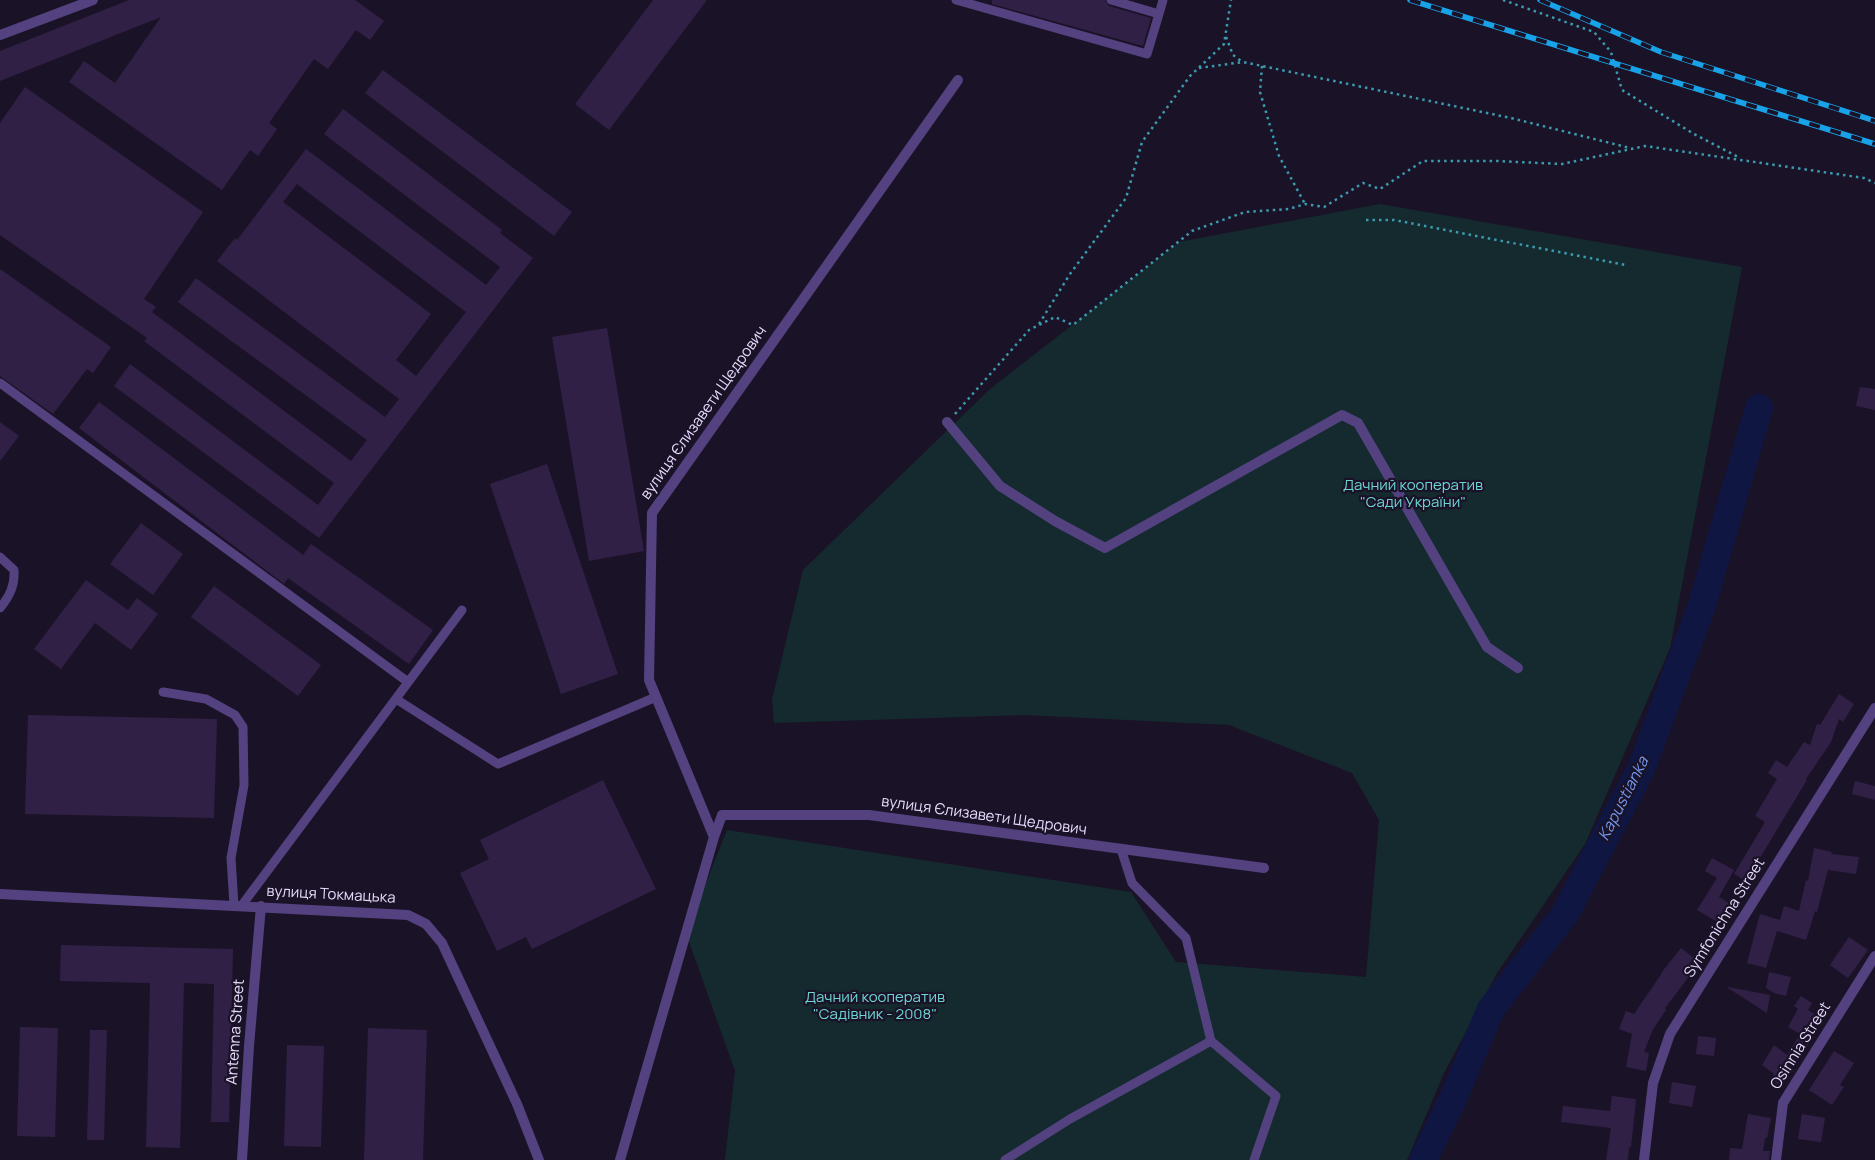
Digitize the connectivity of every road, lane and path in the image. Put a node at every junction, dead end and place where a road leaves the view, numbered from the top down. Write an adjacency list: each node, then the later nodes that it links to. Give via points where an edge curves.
1 (93, 0): 8 (street)
2 (956, 0): 7 (lane, via 1147,54)
3 (1111, 0): 7 (lane)
4 (1163, 0): 7 (lane)
5 (1231, 0): 9 (path)
6 (1503, 0): 15 (path, via 1594,32 1611,52 1622,90)
7 (1159, 14)
8 (0, 35)
9 (1226, 36): 10 (path, via 1233,55); 12 (path, via 1224,44)
10 (1243, 62): 11 (path); 12 (path)
11 (1262, 66): 14 (path, via 1511,118); 17 (path, via 1260,92 1279,156)
12 (1199, 68): 20 (path, via 1142,142 1126,198 1070,274)
13 (958, 80): 29 (street, вулиця Єлизавети Щедрович, via 652,513 649,680)
14 (1632, 148): 15 (path, via 1645,146); 17 (path, via 1562,164 1423,161 1380,189 1362,183 1324,207)
15 (1742, 159): 16 (path, via 1864,178)
16 (1875, 183)
17 (1305, 204): 20 (path, via 1289,209 1245,212 1192,231 1073,325 1055,317)
18 (1366, 220): 19 (path, via 1394,220)
19 (1626, 265)
20 (1038, 325): 22 (path, via 1029,330)
21 (0, 383): 27 (lane)
22 (947, 422): 26 (street, via 1000,486 1104,548 1342,414 1358,423 1487,647)
23 (0, 557): 24 (lane, via 14,570 15,582)
24 (0, 608)
25 (462, 610): 27 (lane)
26 (1518, 668)
27 (408, 682): 30 (lane)
28 (163, 692): 36 (lane, via 206,699 235,715 243,727 244,785 231,858)
29 (656, 697): 30 (lane, via 498,764); 32 (street, вулиця Єлизавети Щедрович)
30 (396, 699): 36 (lane)
31 (1875, 708): 45 (street, Symfonichna Street, via 1670,1034 1653,1083)
32 (714, 837): 33 (street, вулиця Єлизавети Щедрович, via 722,815 869,816); 42 (street, вулиця Єлизавети Щедрович)
33 (1121, 849): 34 (street, вулиця Єлизавети Щедрович); 39 (lane, via 1132,883 1186,938)
34 (1264, 868)
35 (0, 894): 36 (street, вулиця Токмацька)
36 (238, 905): 37 (street, вулиця Токмацька)
37 (261, 906): 40 (street, Antenna Street); 41 (street, вулиця Токмацька, via 408,915 426,924 442,943 517,1104)
38 (1875, 956): 46 (street, Osinnia Street, via 1783,1103)
39 (1211, 1040): 43 (lane); 44 (lane, via 1276,1096)
40 (242, 1160)
41 (539, 1160)
42 (620, 1160)
43 (1004, 1160)
44 (1254, 1160)
45 (1644, 1160)
46 (1776, 1160)

